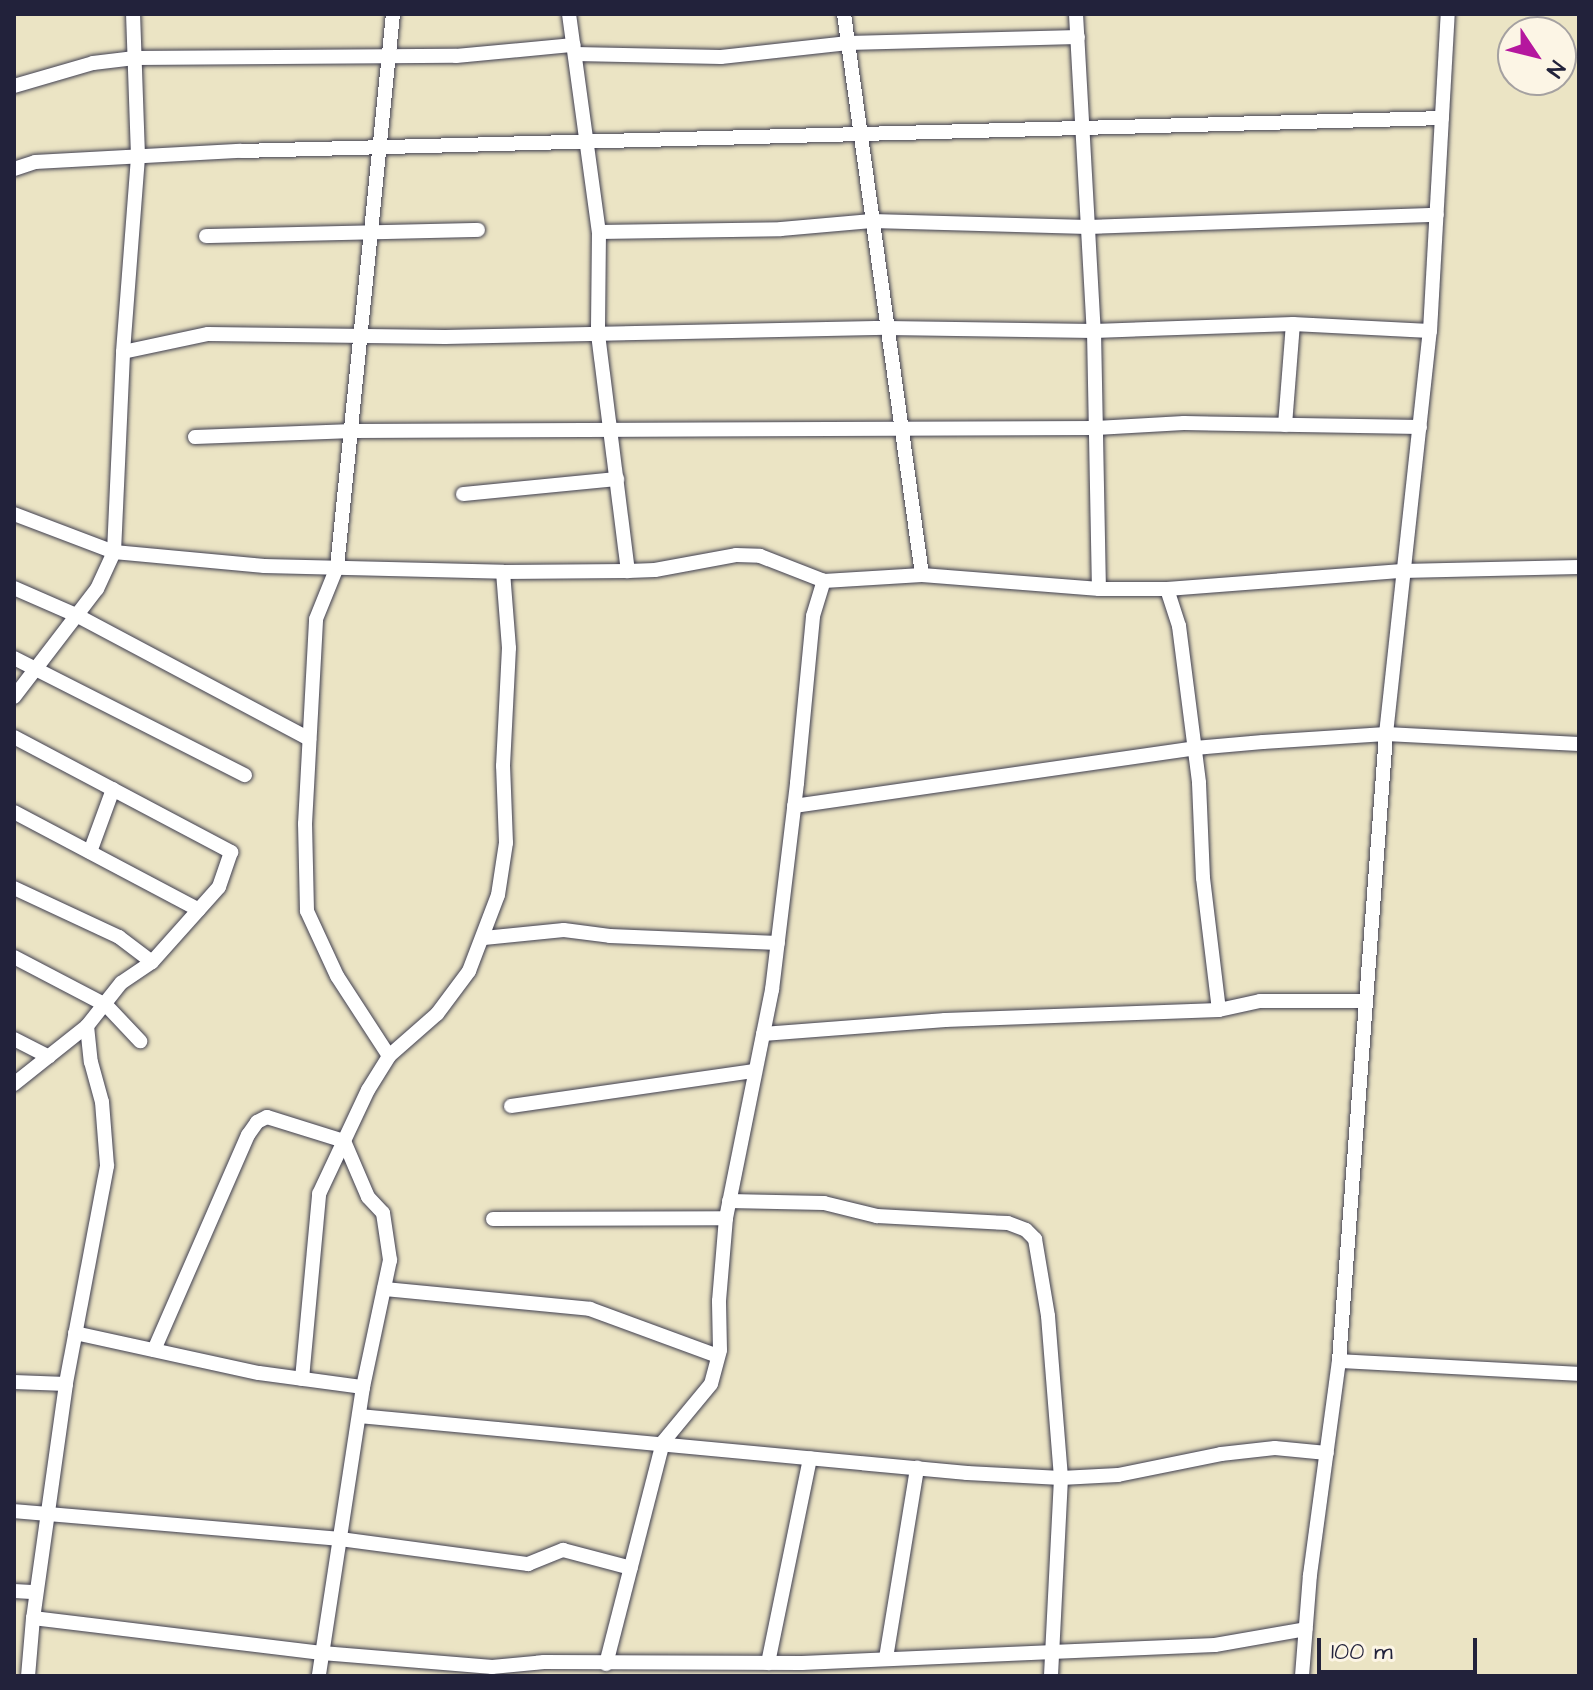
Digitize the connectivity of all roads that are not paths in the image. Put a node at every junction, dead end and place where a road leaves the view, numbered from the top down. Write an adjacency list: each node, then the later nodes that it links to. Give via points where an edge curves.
1 (133, 14): 11 (street)
2 (393, 14): 10 (street)
3 (569, 14): 9 (street)
4 (844, 14): 8 (street)
5 (1076, 14): 7 (street)
6 (1448, 14): 13 (street)
7 (1078, 37): 8 (street); 14 (street)
8 (848, 43): 9 (street, via 721,57); 15 (street)
9 (574, 49): 10 (street); 16 (street)
10 (389, 54): 11 (street); 17 (street)
11 (135, 58): 12 (street, via 93,63); 18 (street)
12 (14, 86)
13 (1442, 118): 14 (street); 20 (street)
14 (1083, 127): 15 (street); 22 (street)
15 (860, 134): 16 (street); 21 (street)
16 (588, 141): 17 (street); 25 (street)
17 (379, 149): 18 (street); 23 (street)
18 (138, 156): 19 (street, via 35,162); 33 (street)
19 (14, 169)
20 (1437, 215): 22 (street); 30 (street)
21 (872, 221): 22 (street); 25 (street, via 781,229); 28 (street)
22 (1088, 227): 29 (street)
23 (371, 230): 24 (street); 26 (street, via 317,236); 32 (street)
24 (478, 230)
25 (599, 232): 31 (street)
26 (206, 236)
27 (1293, 324): 29 (street); 30 (street); 34 (street)
28 (887, 328): 29 (street); 31 (street); 36 (street)
29 (1094, 331): 37 (street)
30 (1430, 331): 35 (street)
31 (598, 334): 32 (street); 39 (street)
32 (360, 336): 33 (street, via 208,334); 38 (street)
33 (123, 352): 44 (street)
34 (1285, 425): 35 (street); 37 (street)
35 (1420, 427): 48 (street)
36 (901, 428): 37 (street); 39 (street); 50 (street)
37 (1096, 428): 53 (street)
38 (353, 431): 39 (street); 40 (street); 45 (street)
39 (611, 431): 41 (street)
40 (195, 437)
41 (617, 479): 42 (street); 47 (street)
42 (463, 494)
43 (14, 514): 44 (street)
44 (114, 552): 45 (street); 55 (street)
45 (337, 567): 49 (street); 61 (street, via 316,619)
46 (1579, 567): 48 (street)
47 (628, 571): 49 (street); 51 (street, via 760,556)
48 (1402, 571): 54 (street); 59 (street)
49 (503, 572): 71 (street, via 509,648 503,766 506,843)
50 (922, 575): 51 (street); 53 (street)
51 (824, 581): 66 (street, via 813,616)
52 (14, 588): 55 (street)
53 (1099, 589): 54 (street)
54 (1167, 589): 63 (street, via 1179,626)
55 (78, 616): 57 (street); 61 (street)
56 (14, 658): 57 (street)
57 (36, 669): 58 (street); 64 (street)
58 (14, 697)
59 (1386, 734): 62 (street); 63 (street); 75 (street)
60 (14, 737): 65 (street)
61 (309, 739): 82 (street, via 307,911 337,976)
62 (1579, 744)
63 (1195, 748): 66 (street); 77 (street)
64 (245, 775)
65 (113, 789): 68 (street); 70 (street, via 231,852 219,887)
66 (794, 806): 72 (street)
67 (14, 812): 68 (street)
68 (90, 852): 70 (street)
69 (14, 888): 74 (street, via 119,937)
70 (199, 910): 74 (street)
71 (484, 938): 72 (street, via 564,930); 82 (street, via 469,971 437,1014)
72 (778, 943): 79 (street)
73 (14, 957): 76 (street)
74 (152, 962): 76 (street, via 121,983)
75 (1366, 1001): 77 (street, via 1260,1001); 95 (street)
76 (106, 1005): 78 (street); 81 (street)
77 (1219, 1010): 79 (street, via 945,1020)
78 (87, 1026): 83 (street); 92 (street, via 102,1102 107,1166)
79 (763, 1034): 84 (street)
80 (14, 1039): 83 (street)
81 (140, 1041)
82 (389, 1056): 87 (street)
83 (49, 1057): 85 (street)
84 (755, 1071): 86 (street); 88 (street)
85 (14, 1084)
86 (511, 1106)
87 (344, 1141): 91 (street, via 368,1197 383,1213 390,1260); 93 (street, via 267,1117 257,1122); 97 (street, via 319,1194)
88 (729, 1201): 89 (street); 106 (street, via 824,1203 877,1216 955,1217 1026,1230 1035,1239 1042,1268)
89 (726, 1218): 90 (street); 94 (street)
90 (493, 1219)
91 (384, 1289): 94 (street, via 590,1309); 100 (street)
92 (75, 1333): 93 (street); 99 (street)
93 (154, 1350): 97 (street)
94 (718, 1356): 102 (street, via 711,1384)
95 (1339, 1361): 96 (street); 103 (street)
96 (1579, 1374)
97 (302, 1379): 100 (street)
98 (14, 1382): 99 (street)
99 (66, 1384): 108 (street)
100 (363, 1387): 101 (street)
101 (359, 1416): 102 (street); 109 (street)
102 (663, 1442): 104 (street); 110 (street)
103 (1327, 1453): 106 (street, via 1275,1448 1118,1475); 114 (street)
104 (810, 1458): 105 (street); 118 (street)
105 (917, 1468): 106 (street); 117 (street)
106 (1061, 1478): 115 (street)
107 (14, 1511): 108 (street)
108 (47, 1513): 109 (street); 112 (street)
109 (340, 1539): 110 (street, via 528,1564 563,1550); 116 (street)
110 (631, 1568): 119 (street)
111 (14, 1591): 112 (street)
112 (36, 1592): 113 (street)
113 (33, 1618): 116 (street); 120 (street)
114 (1306, 1629): 115 (street, via 1215,1645); 123 (street)
115 (1051, 1649): 117 (street); 122 (street)
116 (322, 1653): 119 (street, via 492,1667); 121 (street)
117 (886, 1658): 118 (street)
118 (768, 1663): 119 (street)
119 (606, 1664)
120 (28, 1676)
121 (319, 1676)
122 (1051, 1676)
123 (1302, 1676)

